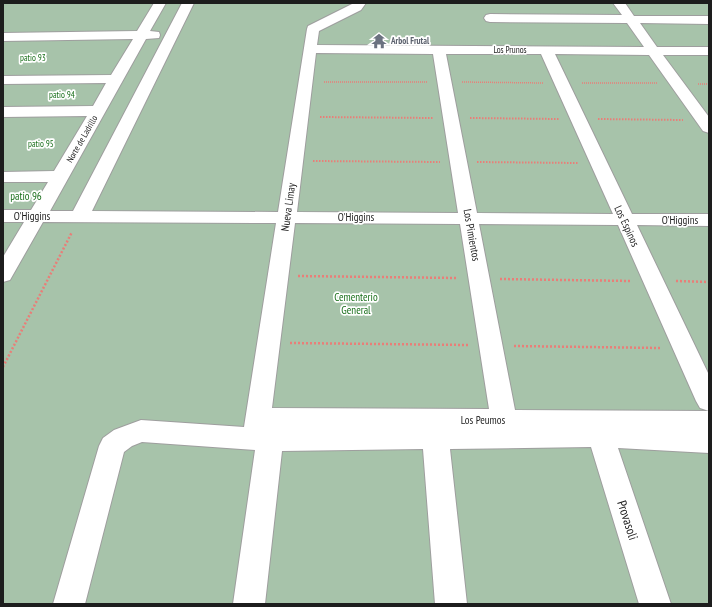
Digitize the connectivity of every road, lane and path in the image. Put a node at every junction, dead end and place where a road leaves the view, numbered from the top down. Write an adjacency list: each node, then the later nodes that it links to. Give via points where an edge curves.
1 (160, 3): 9 (street, Norte de Ladrillo)
2 (188, 3): 10 (street)
3 (360, 3): 12 (street, Nueva Limay, via 352,10 313,29)
4 (485, 3): 6 (street)
5 (619, 3): 7 (street)
6 (490, 18): 7 (street); 14 (street)
7 (631, 19): 8 (street); 16 (street)
8 (709, 20)
9 (142, 35): 10 (street); 11 (street); 18 (street, Norte de Ladrillo)
10 (172, 35): 35 (street)
11 (3, 37)
12 (310, 49): 13 (street, Los Prunos); 20 (street, Nueva Limay)
13 (439, 50): 14 (street, Los Prunos); 21 (street, Los Pimientos)
14 (504, 50): 15 (street, Los Prunos)
15 (546, 50): 16 (street, Los Prunos); 22 (street, Los Espinos)
16 (654, 51): 17 (street, Los Prunos); 23 (street)
17 (709, 51)
18 (116, 79): 19 (street); 25 (street, Norte de Ladrillo)
19 (3, 80)
20 (306, 82): 21 (path); 27 (street, Nueva Limay)
21 (445, 82): 22 (path); 28 (street, Los Pimientos)
22 (561, 83): 23 (path); 29 (street, Los Espinos)
23 (677, 83): 24 (path); 30 (street)
24 (709, 84)
25 (98, 111): 26 (street); 32 (street, Norte de Ladrillo)
26 (3, 112)
27 (300, 117): 28 (path); 36 (street, Nueva Limay)
28 (451, 118): 29 (path); 37 (street, Los Pimientos)
29 (578, 119): 30 (path); 38 (street, Los Espinos)
30 (706, 124)
31 (3, 176): 32 (street)
32 (60, 176): 34 (street, Norte de Ladrillo)
33 (3, 216): 34 (street, O'Higgins)
34 (37, 216): 35 (street, O'Higgins); 40 (street, Norte de Ladrillo)
35 (80, 216): 36 (street, O'Higgins); 41 (path)
36 (286, 217): 37 (street, O'Higgins); 45 (street, Nueva Limay)
37 (469, 218): 38 (street, O'Higgins); 43 (street, Los Pimientos)
38 (624, 219): 39 (street, O'Higgins); 42 (street, Los Espinos)
39 (709, 220)
40 (3, 275)
41 (3, 367)
42 (709, 401)
43 (504, 420): 44 (street, Los Peumos); 45 (street, Los Peumos)
44 (709, 422)
45 (261, 432): 47 (street); 49 (street, via 141,431 123,438 112,446); 50 (street, Nueva Limay)
46 (601, 436): 47 (street); 48 (street); 52 (street, Provasoli)
47 (435, 438): 51 (street)
48 (709, 442)
49 (69, 604)
50 (249, 604)
51 (451, 604)
52 (655, 604)

